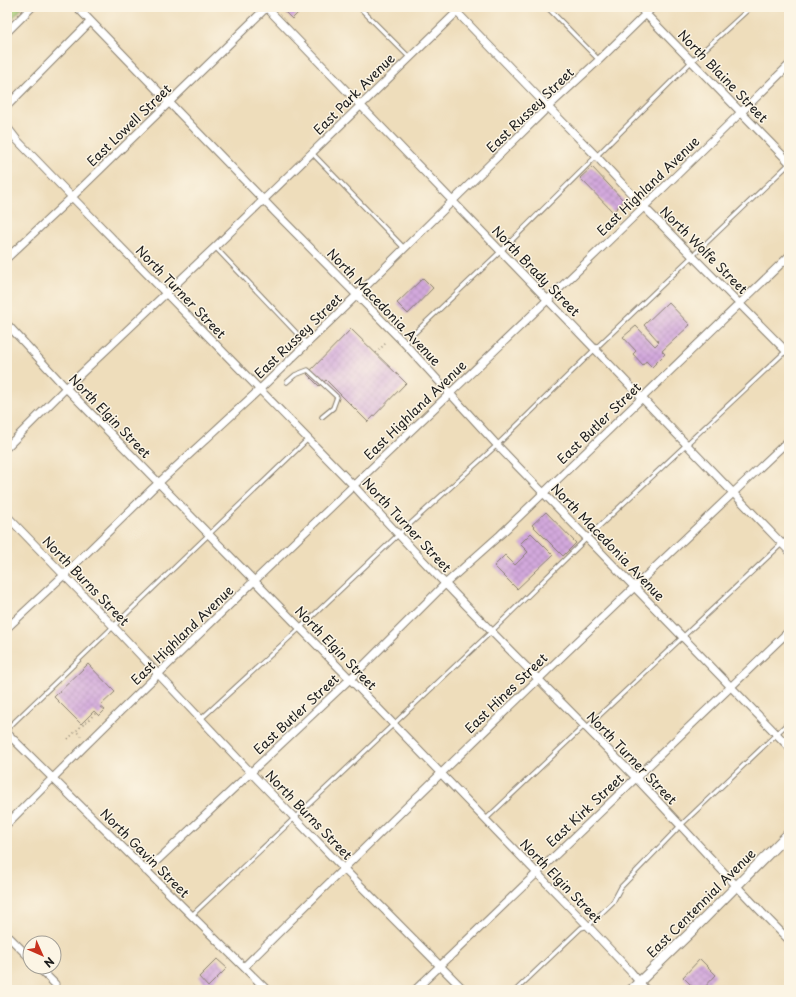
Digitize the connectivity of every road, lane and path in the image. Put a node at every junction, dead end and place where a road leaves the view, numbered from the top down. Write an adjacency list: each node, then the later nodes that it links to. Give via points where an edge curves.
1 (32, 7): 12 (street)
2 (77, 7): 11 (street, North Macedonia Avenue)
3 (266, 7): 17 (street, East Lowell Street); 18 (street, North Brady Street)
4 (359, 7): 13 (lane)
5 (547, 7): 14 (lane)
6 (639, 7): 10 (street, North Blaine Street)
7 (653, 7): 10 (street, East Russey Street)
8 (751, 7): 15 (lane)
9 (457, 9): 13 (street, East Park Avenue); 20 (street, North Wolfe Street)
10 (646, 14): 14 (street, East Russey Street); 15 (street, North Blaine Street)
11 (90, 22): 17 (street, North Macedonia Avenue); 19 (street)
12 (7, 32)
13 (409, 57): 18 (street, East Park Avenue)
14 (599, 60): 20 (street, East Russey Street)
15 (692, 62): 21 (street, North Blaine Street); 24 (lane)
16 (789, 65): 21 (street, East Highland Avenue)
17 (169, 103): 26 (street, East Lowell Street); 27 (street, North Macedonia Avenue)
18 (361, 104): 23 (street, East Park Avenue); 28 (street, North Brady Street)
19 (7, 106)
20 (548, 107): 24 (street, North Wolfe Street); 28 (street, East Russey Street)
21 (741, 113): 25 (street, North Blaine Street); 29 (street, East Highland Avenue)
22 (7, 127): 26 (street, North Turner Street)
23 (312, 153): 27 (street, East Park Avenue); 31 (lane)
24 (596, 156): 29 (street, North Wolfe Street); 32 (lane)
25 (789, 163): 33 (lane)
26 (72, 198): 35 (street, East Lowell Street); 36 (street, North Turner Street)
27 (263, 199): 30 (street, East Park Avenue); 37 (street, North Macedonia Avenue)
28 (453, 201): 31 (street, East Russey Street); 32 (street, North Brady Street)
29 (644, 207): 33 (street, North Wolfe Street); 38 (street, East Highland Avenue)
30 (215, 247): 36 (street, East Park Avenue); 41 (lane)
31 (404, 249): 37 (street, East Russey Street)
32 (501, 251): 38 (street, North Brady Street); 43 (lane)
33 (692, 256): 39 (street, North Wolfe Street); 44 (lane)
34 (789, 256): 39 (street, East Butler Street)
35 (7, 258)
36 (165, 293): 48 (street, East Park Avenue); 49 (street, North Turner Street)
37 (357, 295): 41 (street, East Russey Street); 43 (street, North Macedonia Avenue)
38 (547, 300): 44 (street, North Brady Street); 50 (street, East Highland Avenue)
39 (740, 304): 45 (street, North Wolfe Street); 51 (street, East Butler Street)
40 (7, 324): 48 (street, North Elgin Street)
41 (306, 343): 49 (street, East Russey Street)
42 (386, 343): 46 (path)
43 (404, 343): 50 (street, North Macedonia Avenue)
44 (595, 349): 51 (street, North Brady Street); 56 (lane)
45 (788, 351): 55 (lane)
46 (376, 353)
47 (287, 382): 52 (lane, via 295,375 308,370 331,390 337,397 333,408)
48 (66, 388): 57 (street, East Park Avenue); 58 (street, North Elgin Street)
49 (259, 390): 53 (street, North Turner Street); 58 (street, East Russey Street)
50 (450, 393): 56 (street, North Macedonia Avenue); 59 (street, East Highland Avenue)
51 (642, 398): 55 (street, North Brady Street); 60 (street, East Butler Street)
52 (322, 417)
53 (308, 439): 59 (street, North Turner Street); 63 (lane)
54 (789, 440): 61 (street, East Hines Street)
55 (686, 444): 61 (street, North Brady Street); 66 (lane)
56 (497, 445): 60 (street, North Macedonia Avenue); 64 (lane)
57 (7, 447)
58 (159, 483): 63 (street, North Elgin Street); 69 (street, East Russey Street)
59 (354, 486): 64 (street, North Turner Street); 70 (street, East Highland Avenue)
60 (544, 492): 66 (street, North Macedonia Avenue); 71 (street, East Butler Street)
61 (733, 493): 67 (street, North Brady Street); 72 (street, East Hines Street)
62 (7, 516): 69 (street, North Burns Street)
63 (208, 534): 70 (street, North Elgin Street); 73 (lane)
64 (398, 535): 71 (street, North Turner Street); 75 (lane)
65 (789, 537): 67 (lane)
66 (587, 538): 72 (street, North Macedonia Avenue); 76 (lane)
67 (782, 544): 68 (street, North Brady Street); 78 (lane)
68 (789, 551)
69 (64, 575): 73 (street, North Burns Street); 74 (street, East Russey Street)
70 (254, 581): 75 (street, North Elgin Street); 79 (street, East Highland Avenue)
71 (445, 584): 76 (street, North Turner Street); 81 (street, East Butler Street)
72 (634, 587): 78 (street, North Macedonia Avenue); 80 (street, East Hines Street)
73 (113, 626): 79 (street, North Burns Street); 88 (lane)
74 (7, 628)
75 (300, 628): 81 (street, North Elgin Street); 84 (lane)
76 (492, 631): 80 (street, North Turner Street); 86 (lane)
77 (789, 631): 82 (street, East Kirk Street)
78 (683, 637): 82 (street, North Macedonia Avenue); 87 (lane)
79 (159, 674): 84 (street, North Burns Street); 97 (street, East Highland Avenue)
80 (538, 678): 87 (street, North Turner Street); 96 (street, East Hines Street)
81 (350, 679): 86 (street, North Elgin Street); 95 (street, East Butler Street)
82 (731, 686): 91 (street, North Macedonia Avenue); 98 (street, East Kirk Street)
83 (96, 713): 89 (path)
84 (201, 719): 95 (street, North Burns Street)
85 (789, 722): 91 (lane)
86 (393, 724): 96 (street, North Elgin Street); 99 (lane)
87 (585, 727): 98 (street, North Turner Street); 100 (lane)
88 (7, 729)
89 (76, 731): 92 (path); 93 (path)
90 (7, 733): 97 (street, North Gavin Street)
91 (777, 735): 94 (street, North Macedonia Avenue); 102 (lane)
92 (81, 736)
93 (68, 739)
94 (789, 747)
95 (251, 772): 99 (street, North Burns Street); 105 (street, East Butler Street)
96 (441, 773): 100 (street, North Elgin Street); 104 (street, East Hines Street)
97 (52, 778): 101 (street, East Highland Avenue); 105 (street, North Gavin Street)
98 (636, 779): 102 (street, North Turner Street); 106 (street, East Kirk Street)
99 (295, 818): 104 (street, North Burns Street); 108 (lane)
100 (485, 820): 106 (street, North Elgin Street)
101 (7, 824)
102 (680, 826): 107 (street, North Turner Street); 109 (lane, via 621,887 613,902)
103 (789, 833): 107 (street, East Centennial Avenue)
104 (343, 868): 113 (street, North Burns Street); 114 (street, East Hines Street)
105 (146, 871): 108 (street, North Gavin Street)
106 (536, 873): 109 (street, North Elgin Street); 113 (street, East Kirk Street)
107 (736, 887): 111 (street, North Turner Street); 116 (street, East Centennial Avenue)
108 (192, 916): 114 (street, North Gavin Street)
109 (588, 926): 116 (street, North Elgin Street); 121 (lane, via 581,928)
110 (7, 935): 112 (street)
111 (789, 940)
112 (22, 950)
113 (440, 965): 119 (street, East Kirk Street); 120 (street, North Burns Street)
114 (244, 967): 118 (street, North Gavin Street)
115 (46, 975): 117 (street)
116 (640, 982): 122 (street, East Centennial Avenue); 123 (street, North Elgin Street)
117 (55, 984)
118 (267, 990)
119 (415, 990)
120 (464, 990)
121 (516, 990)
122 (630, 990)
123 (646, 990)

